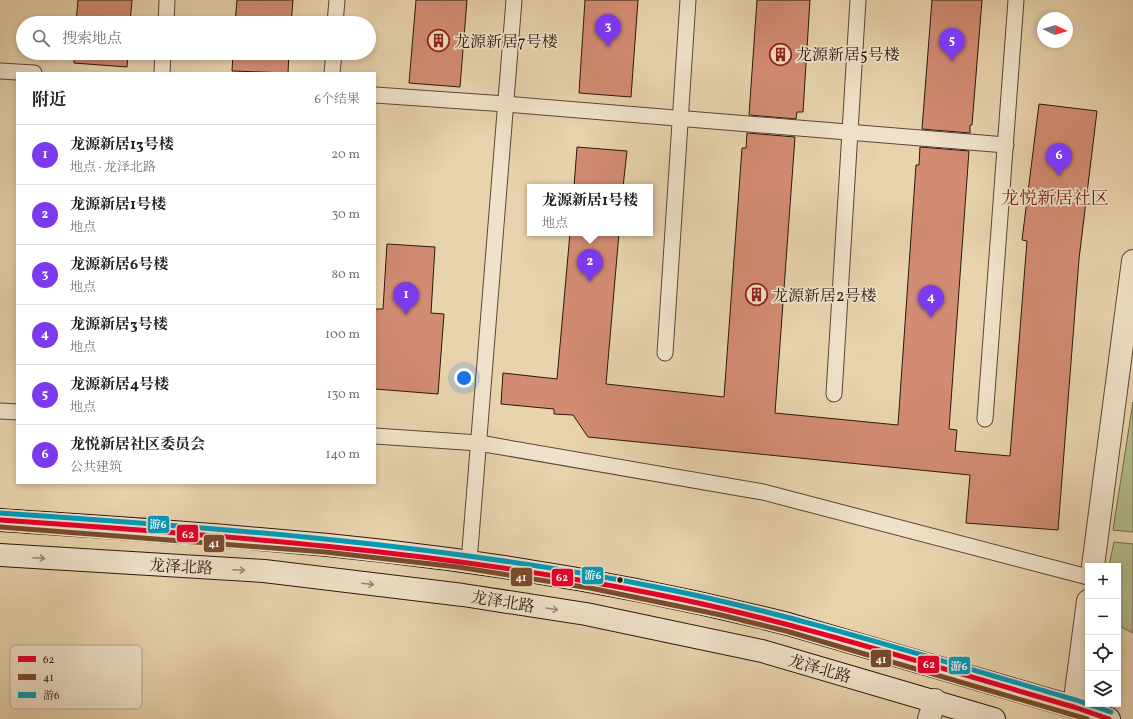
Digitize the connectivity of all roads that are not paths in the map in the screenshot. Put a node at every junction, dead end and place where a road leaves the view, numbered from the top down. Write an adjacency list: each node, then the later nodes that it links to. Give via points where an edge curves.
1 (167, 0): 7 (lane)
2 (337, 0): 8 (lane)
3 (514, 0): 16 (lane)
4 (688, 0): 17 (lane)
5 (858, 0): 18 (lane)
6 (1016, 0): 19 (lane)
7 (166, 16)
8 (336, 16)
9 (163, 60): 13 (lane)
10 (333, 60): 14 (lane)
11 (0, 71): 12 (lane)
12 (17, 72)
13 (162, 72)
14 (332, 72)
15 (376, 95): 16 (lane)
16 (506, 104): 17 (lane); 27 (lane)
17 (680, 118): 18 (lane); 21 (lane)
18 (850, 132): 19 (lane); 22 (lane)
19 (1006, 145): 25 (lane)
20 (1133, 261): 31 (main road)
21 (665, 353)
22 (834, 394)
23 (0, 410): 24 (lane)
24 (16, 412)
25 (985, 418)
26 (376, 436): 27 (lane)
27 (479, 443): 30 (lane); 32 (lane, via 763,492)
28 (0, 520): 30 (main road, 龙泽北路, via 261,539)
29 (0, 555): 35 (main road, 龙泽北路, one-way to 35, via 264,571 463,595 578,613 762,652)
30 (469, 562): 34 (main road, 龙泽北路, via 582,580 745,613)
31 (1093, 563)
32 (1085, 576)
33 (1085, 624): 34 (main road)
34 (1074, 707): 37 (main road, 龙泽北路)
35 (932, 710): 36 (main road, 龙泽北路)
36 (994, 719)
37 (1109, 719)

